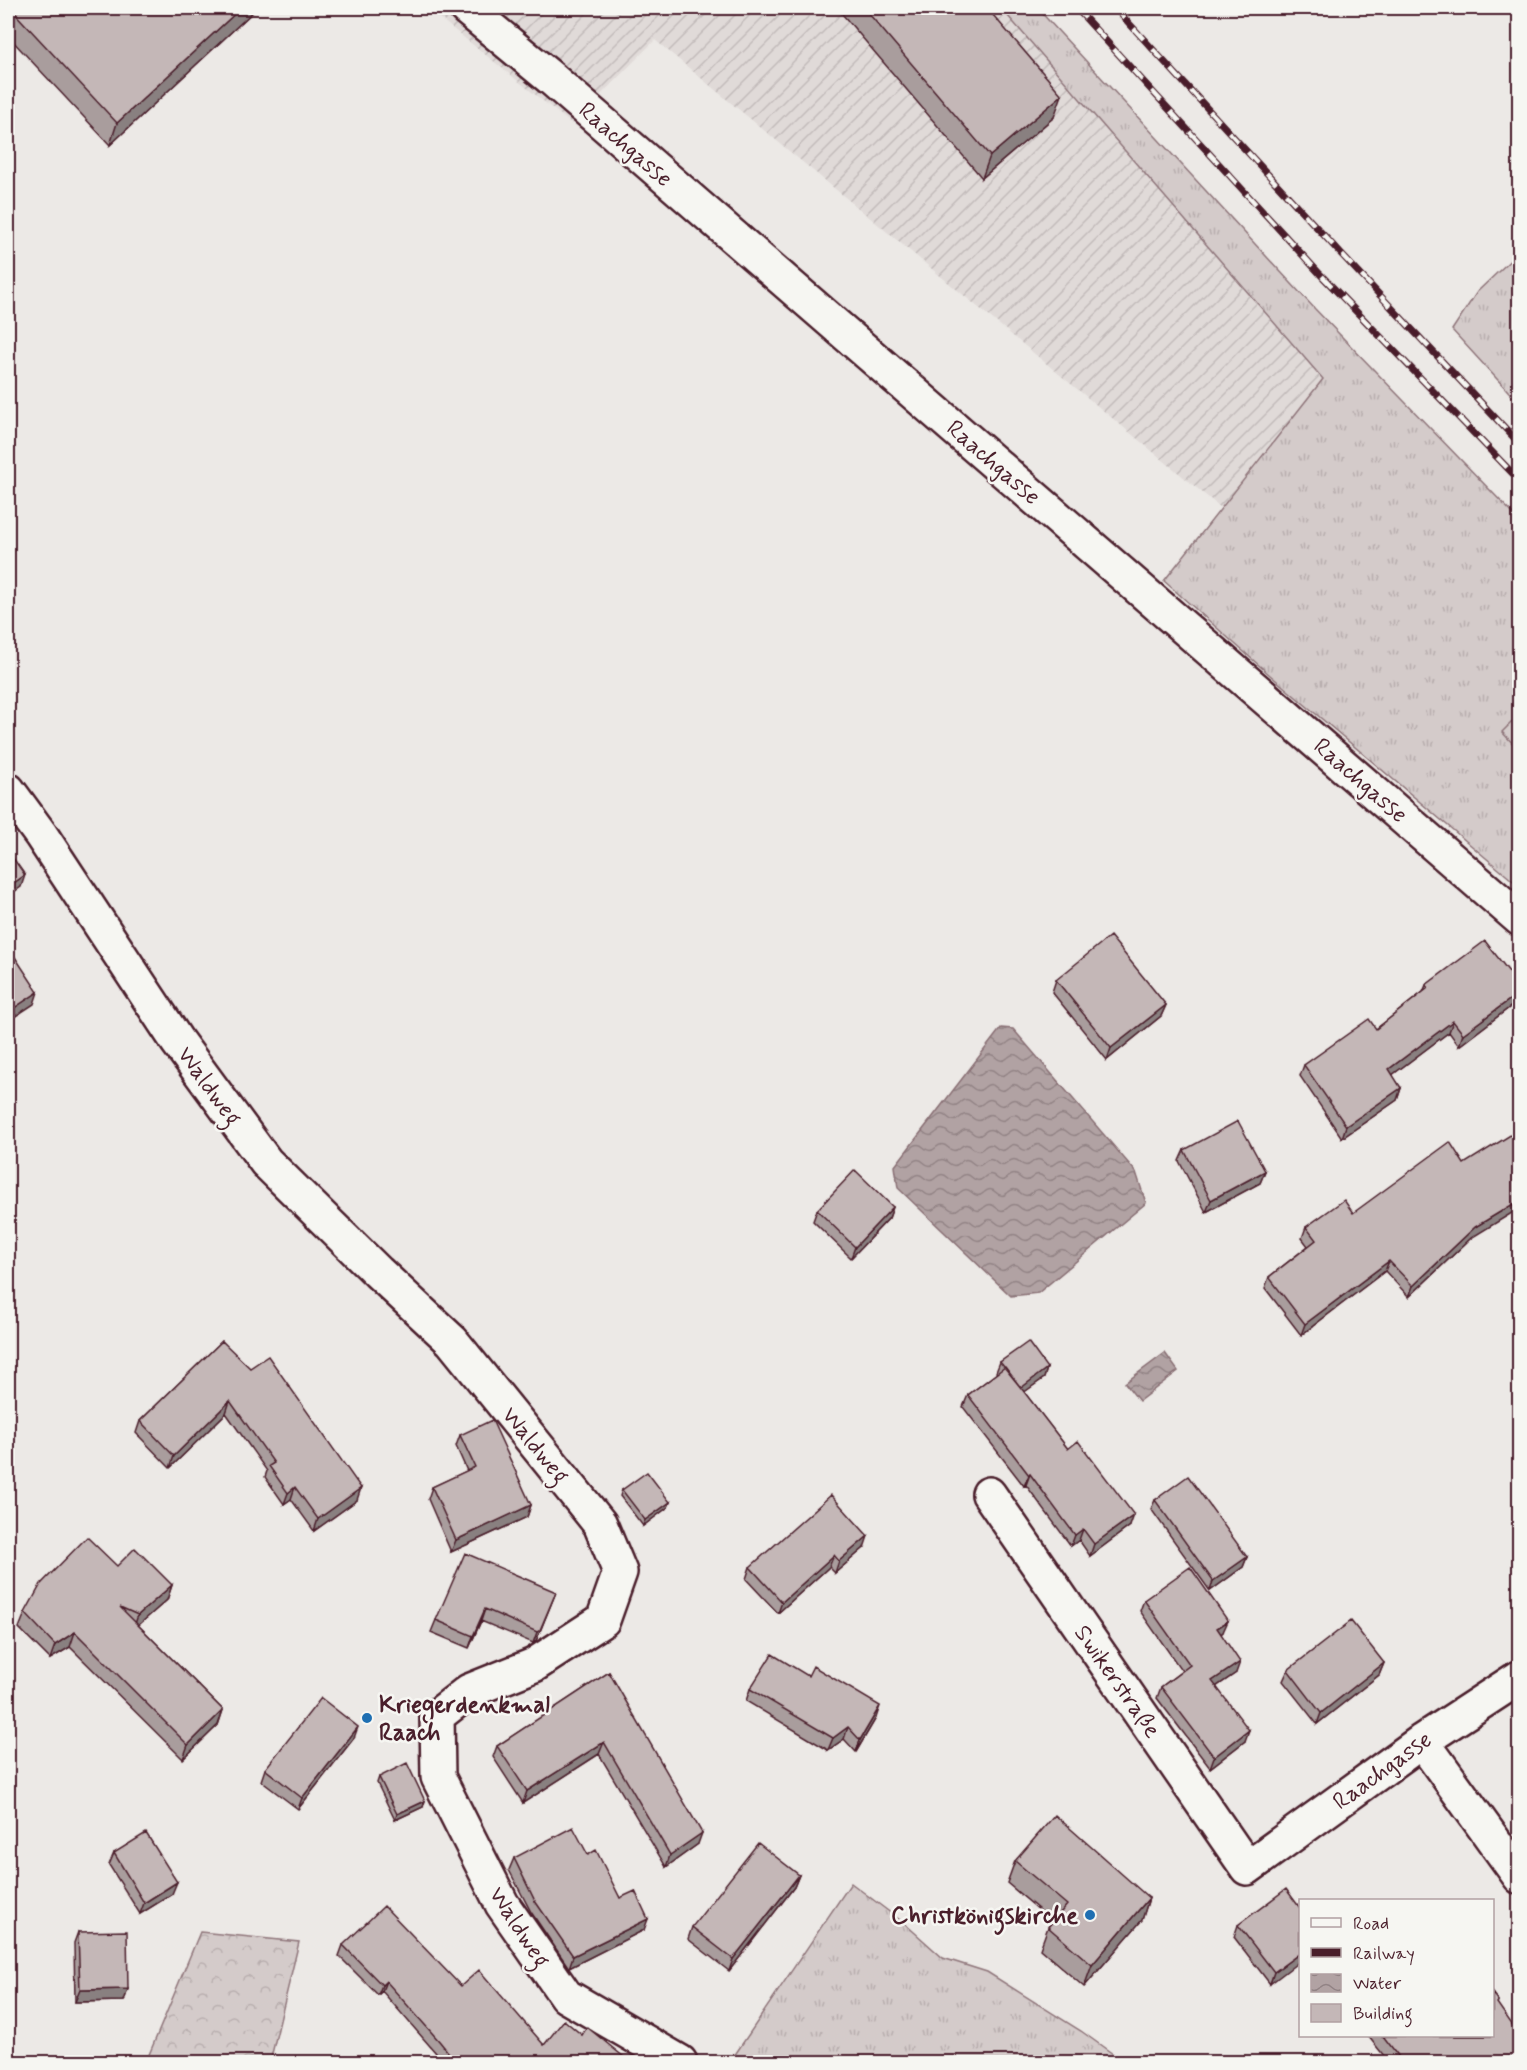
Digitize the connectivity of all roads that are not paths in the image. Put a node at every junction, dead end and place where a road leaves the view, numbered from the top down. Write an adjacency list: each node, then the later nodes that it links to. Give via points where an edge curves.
1 (466, 8): 3 (street, Raachgasse)
2 (8, 790): 9 (street, Waldweg, via 177,1041 266,1162 452,1341 600,1524 620,1572 603,1620 534,1665 469,1691 437,1716 438,1777 502,1905 566,1996)
3 (1520, 918)
4 (989, 1494): 7 (street, Swikerstraße)
5 (1520, 1677): 6 (street, Raachgasse)
6 (1422, 1741): 7 (street, Raachgasse); 8 (street)
7 (1248, 1868)
8 (1520, 1877)
9 (680, 2062)

